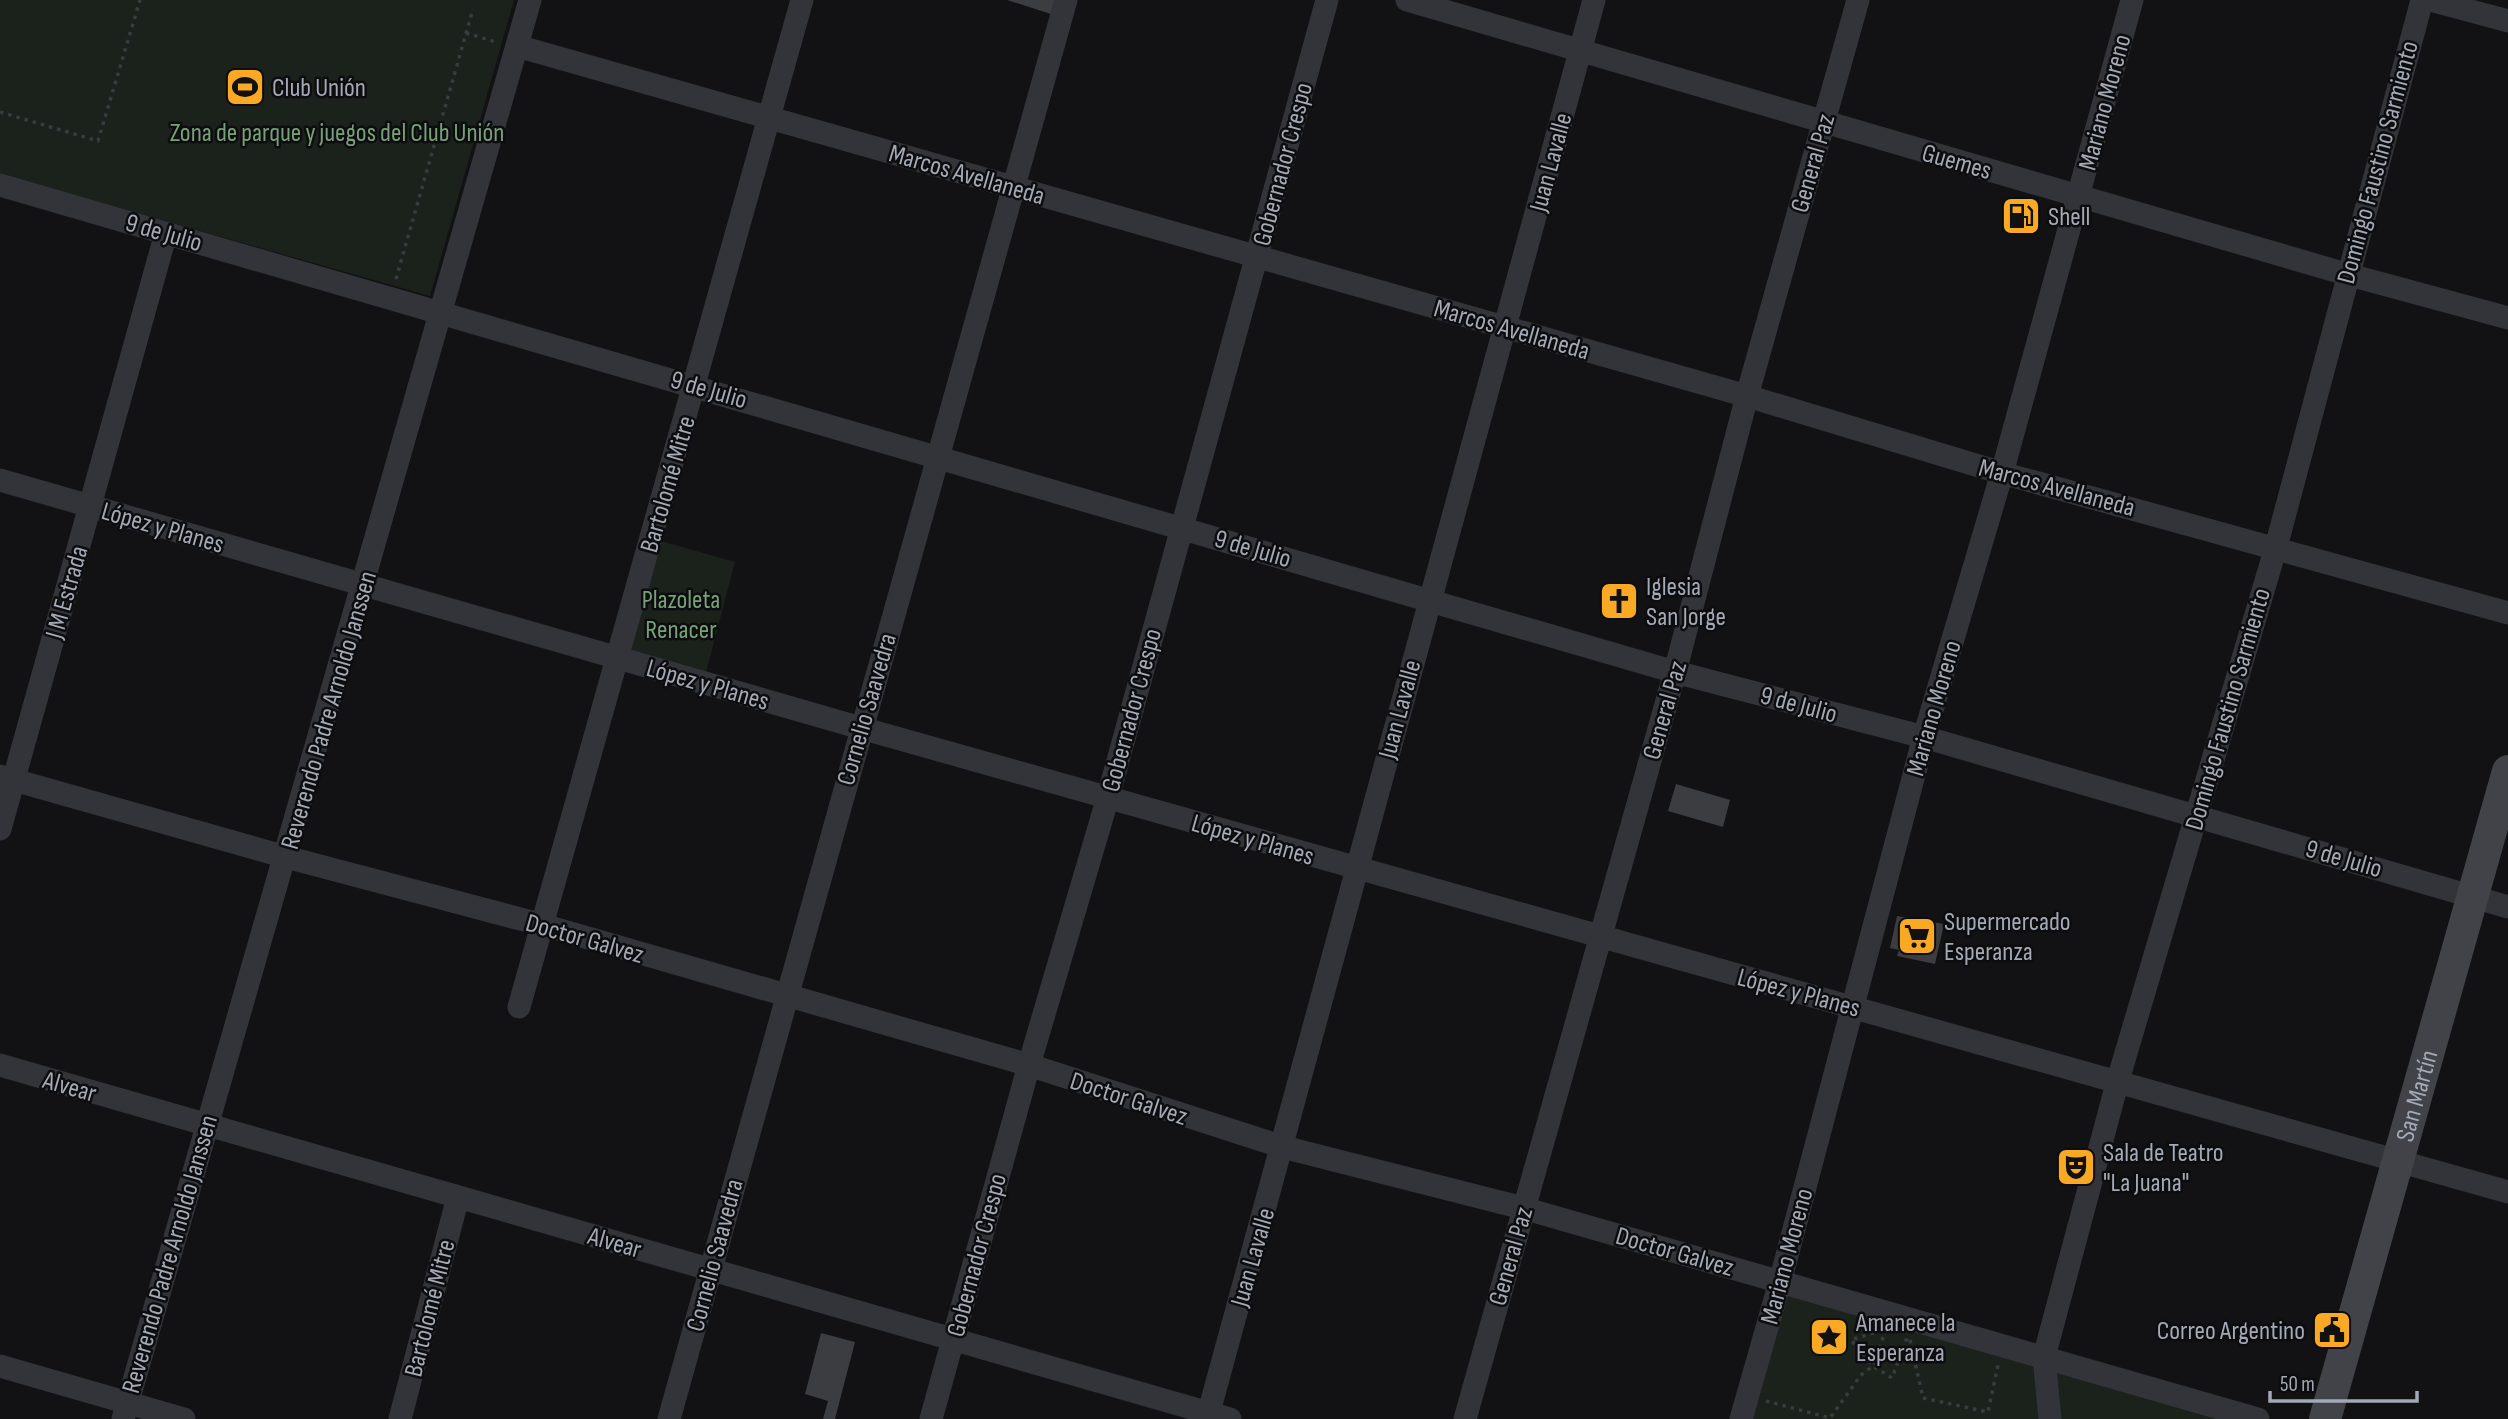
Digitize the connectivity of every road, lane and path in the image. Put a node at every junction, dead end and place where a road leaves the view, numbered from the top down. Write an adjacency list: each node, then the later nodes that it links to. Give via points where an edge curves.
1 (140, 0): 17 (path, via 98,141)
2 (530, 0): 15 (street, Reverendo Padre Arnoldo Janssen)
3 (802, 0): 18 (street, Bartolomé Mitre)
4 (1066, 0): 21 (street, Cornelio Saavedra)
5 (1327, 0): 24 (street, Gobernador Crespo)
6 (1407, 0): 16 (street, Guemes)
7 (1594, 0): 16 (street, Juan Lavalle)
8 (1858, 0): 19 (street, General Paz)
9 (2132, 0): 22 (street, Mariano Moreno)
10 (2422, 0): 25 (street, Domingo Faustino Sarmiento)
11 (2430, 0): 13 (street)
12 (473, 9): 14 (path)
13 (2508, 21)
14 (466, 33): 15 (path); 26 (path)
15 (506, 44): 18 (street, Marcos Avellaneda); 27 (street, Reverendo Padre Arnoldo Janssen)
16 (1580, 51): 19 (street, Guemes); 29 (street, Juan Lavalle)
17 (0, 112)
18 (769, 118): 21 (street, Marcos Avellaneda); 30 (street, Bartolomé Mitre)
19 (1823, 123): 22 (street, Guemes); 31 (street, General Paz)
20 (0, 185): 23 (street, 9 de Julio)
21 (1013, 187): 24 (street, Marcos Avellaneda); 32 (street, Cornelio Saavedra)
22 (2078, 197): 25 (street, Guemes); 33 (street, Mariano Moreno)
23 (166, 233): 27 (street, 9 de Julio); 35 (street, J M Estrada)
24 (1256, 256): 29 (street, Marcos Avellaneda); 36 (street, Gobernador Crespo)
25 (2346, 274): 28 (street, Guemes); 37 (street, Domingo Faustino Sarmiento)
26 (396, 279)
27 (441, 311): 30 (street, 9 de Julio); 38 (street, Reverendo Padre Arnoldo Janssen)
28 (2508, 318)
29 (1504, 327): 31 (street, Marcos Avellaneda); 39 (street, Juan Lavalle)
30 (694, 385): 32 (street, 9 de Julio); 41 (street, Bartolomé Mitre)
31 (1747, 396): 33 (street, Marcos Avellaneda); 42 (street, General Paz)
32 (938, 456): 36 (street, 9 de Julio); 43 (street, Cornelio Saavedra)
33 (2002, 473): 37 (street, Marcos Avellaneda); 44 (street, Mariano Moreno)
34 (0, 480): 35 (street, López y Planes)
35 (90, 506): 38 (street, López y Planes); 46 (street, J M Estrada)
36 (1182, 527): 39 (street, 9 de Julio); 47 (street, Gobernador Crespo)
37 (2276, 547): 40 (street, Marcos Avellaneda); 48 (street, Domingo Faustino Sarmiento)
38 (363, 585): 41 (street, López y Planes); 50 (street, Reverendo Padre Arnoldo Janssen)
39 (1429, 600): 42 (street, 9 de Julio); 51 (street, Juan Lavalle)
40 (2508, 613)
41 (618, 659): 43 (street, López y Planes); 54 (street, Bartolomé Mitre)
42 (1675, 672): 44 (street, 9 de Julio); 55 (street, General Paz)
43 (861, 728): 47 (street, López y Planes); 56 (street, Cornelio Saavedra)
44 (1924, 737): 48 (street, 9 de Julio); 57 (street, Mariano Moreno)
45 (2508, 771): 52 (main road, San Martín)
46 (7, 778): 49 (street, J M Estrada); 50 (street, Doctor Galvez)
47 (1108, 797): 51 (street, López y Planes); 60 (street, Gobernador Crespo)
48 (2196, 815): 52 (street, 9 de Julio); 61 (street, Domingo Faustino Sarmiento)
49 (0, 829)
50 (286, 857): 54 (street, Doctor Galvez); 62 (street, Reverendo Padre Arnoldo Janssen)
51 (1356, 867): 55 (street, López y Planes); 63 (street, Juan Lavalle)
52 (2474, 896): 53 (street, 9 de Julio); 64 (main road, San Martín)
53 (2508, 906)
54 (543, 925): 56 (street, Doctor Galvez); 58 (street, Bartolomé Mitre)
55 (1600, 937): 57 (street, López y Planes); 67 (street, General Paz)
56 (786, 996): 60 (street, Doctor Galvez); 68 (street, Cornelio Saavedra)
57 (1852, 1006): 61 (street, López y Planes); 69 (street, Mariano Moreno)
58 (519, 1007)
59 (0, 1065): 62 (street, Alvear)
60 (1029, 1065): 63 (street, Doctor Galvez); 70 (street, Gobernador Crespo)
61 (2118, 1080): 64 (street, López y Planes); 71 (street, Domingo Faustino Sarmiento)
62 (205, 1124): 66 (street, Alvear); 76 (street, Reverendo Padre Arnoldo Janssen)
63 (1283, 1147): 67 (street, Doctor Galvez); 77 (street, Juan Lavalle)
64 (2398, 1161): 65 (street, López y Planes); 86 (main road, San Martín)
65 (2508, 1192)
66 (458, 1197): 68 (street, Alvear); 79 (street, Bartolomé Mitre)
67 (1523, 1208): 69 (street, Doctor Galvez); 82 (street, General Paz)
68 (710, 1269): 70 (street, Alvear); 80 (street, Cornelio Saavedra)
69 (1780, 1282): 71 (street, Doctor Galvez); 75 (street, Mariano Moreno)
70 (953, 1339): 77 (street, Alvear); 81 (street, Gobernador Crespo)
71 (2045, 1357): 84 (street, Domingo Faustino Sarmiento); 85 (street, Doctor Galvez)
72 (1999, 1361): 74 (path, via 1988,1412 1923,1398 1909,1335 1892,1378)
73 (0, 1366): 76 (street)
74 (1873, 1366): 74 (path, via 1877,1354 1886,1329 1851,1339); 75 (path, via 1861,1375 1830,1418)
75 (1748, 1396): 83 (street, Mariano Moreno)
76 (125, 1411): 78 (street)
77 (1216, 1417)
78 (184, 1419)
79 (400, 1419)
80 (669, 1419)
81 (931, 1419)
82 (1465, 1419)
83 (1741, 1419)
84 (2050, 1419)
85 (2259, 1419)
86 (2325, 1419)

